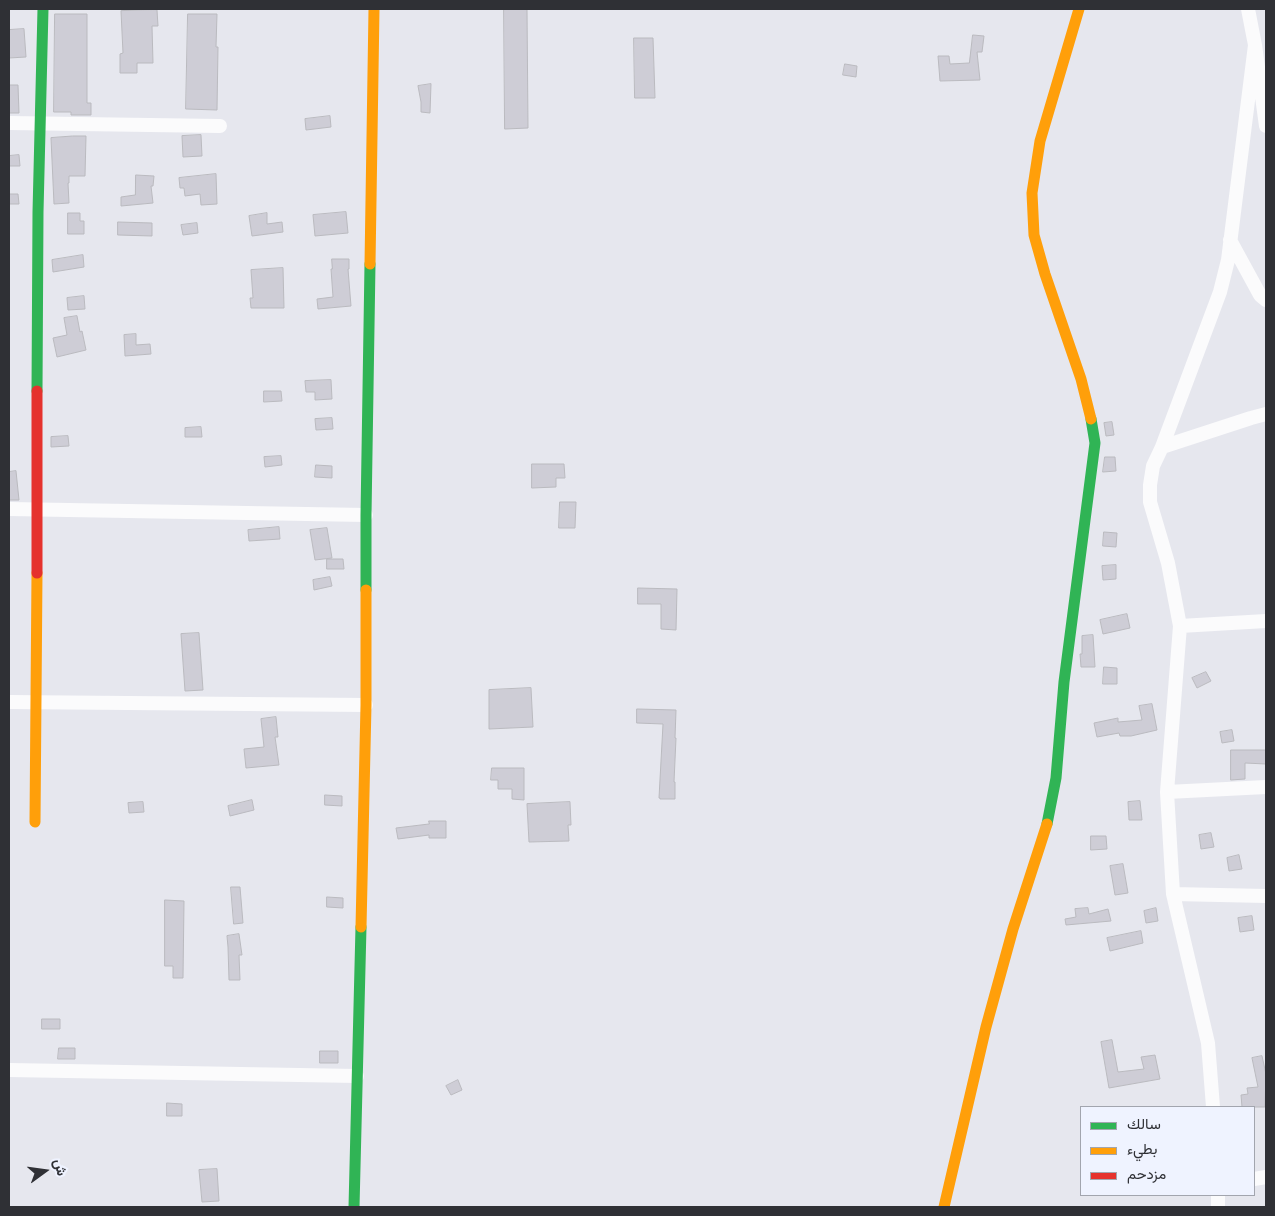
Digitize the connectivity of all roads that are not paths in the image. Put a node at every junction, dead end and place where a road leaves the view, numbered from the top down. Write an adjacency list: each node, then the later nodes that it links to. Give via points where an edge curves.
1 (43, 9): 8 (street)
2 (374, 9): 17 (street)
3 (1079, 9): 32 (street, via 1040,141 1032,193 1034,235 1044,274 1081,379 1095,443 1064,682 1056,778 1048,819 986,1027)
4 (1248, 9): 5 (street)
5 (1256, 45): 6 (street); 11 (street)
6 (1265, 104): 10 (street)
7 (9, 123): 8 (street)
8 (39, 124): 9 (street); 16 (street)
9 (220, 126)
10 (1266, 126)
11 (1230, 240): 12 (street); 14 (street, via 1220,292)
12 (1266, 300)
13 (1266, 414): 14 (street)
14 (1162, 447): 19 (street, via 1153,466 1150,502 1168,563)
15 (9, 509): 16 (street)
16 (37, 510): 17 (street); 21 (street)
17 (366, 515): 22 (street)
18 (1266, 621): 19 (street)
19 (1180, 626): 24 (street)
20 (9, 702): 21 (street)
21 (36, 703): 22 (street); 25 (street)
22 (366, 705): 29 (street)
23 (1266, 786): 24 (street)
24 (1168, 792): 26 (street)
25 (35, 822)
26 (1173, 894): 27 (street); 30 (street, via 1208,1043)
27 (1266, 896)
28 (9, 1070): 29 (street)
29 (357, 1076): 31 (street)
30 (1213, 1106)
31 (354, 1207)
32 (944, 1207)

